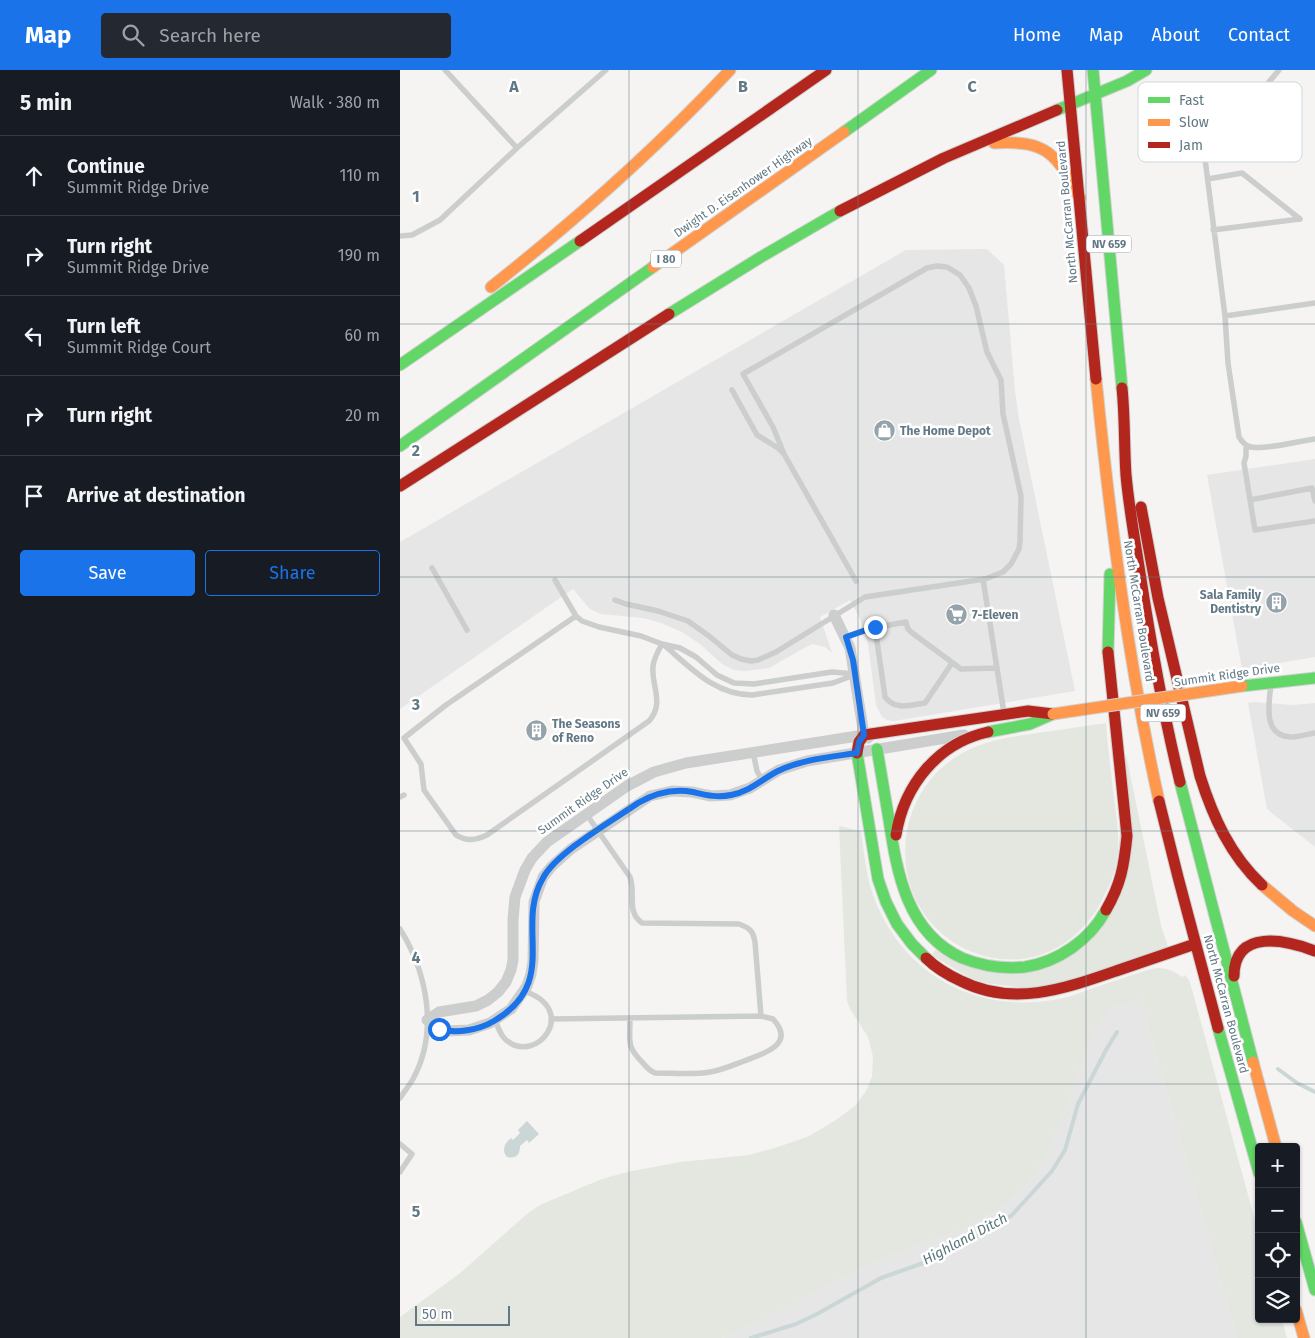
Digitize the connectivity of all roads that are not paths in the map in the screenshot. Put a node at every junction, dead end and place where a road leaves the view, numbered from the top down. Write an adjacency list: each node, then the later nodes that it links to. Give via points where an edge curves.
1 (445, 70): 13 (lane)
2 (606, 70): 13 (lane)
3 (730, 70): 22 (main road, via 630,171 467,307)
4 (826, 70): 22 (main road)
5 (931, 70): 28 (main road, Dwight D. Eisenhower Highway / I 80)
6 (1067, 70): 12 (main road, North McCarran Boulevard / NV 659)
7 (1093, 70): 11 (main road, North McCarran Boulevard / NV 659)
8 (1146, 70): 11 (main road)
9 (1279, 70): 10 (lane)
10 (1269, 82)
11 (1095, 95): 12 (main road); 25 (main road, North McCarran Boulevard / NV 659)
12 (1071, 105): 14 (main road); 17 (main road, North McCarran Boulevard / NV 659)
13 (517, 148): 19 (lane, via 440,220 412,235)
14 (956, 154): 17 (main road, via 1009,142 1037,144 1061,166); 30 (main road, via 885,187 758,258)
15 (1205, 162): 16 (lane)
16 (1208, 178): 18 (lane); 18 (lane, via 1242,173 1300,219)
17 (1080, 198): 33 (main road, North McCarran Boulevard / NV 659)
18 (1213, 230): 21 (lane)
19 (400, 236)
20 (1315, 303): 21 (lane)
21 (1225, 316): 27 (lane, via 1239,437)
22 (427, 346): 23 (main road)
23 (400, 365)
24 (732, 390): 29 (lane, via 757,435)
25 (1125, 418): 63 (main road, via 1158,598 1206,799 1217,824 1243,864 1272,895); 68 (main road, North McCarran Boulevard / NV 659, via 1126,475 1153,659 1190,826)
26 (1315, 439): 27 (lane, via 1259,447)
27 (1246, 445): 31 (lane, via 1244,464)
28 (400, 446)
29 (784, 454): 36 (lane, via 773,427 743,374 927,268 948,267 960,275 969,288 987,352 1001,380 1003,414 1022,505 1016,557 1003,572); 38 (lane)
30 (400, 486)
31 (1250, 500): 32 (lane, via 1312,488); 34 (lane, via 1255,530)
32 (1315, 502)
33 (1112, 520): 62 (main road, via 1108,644 1127,851 1121,880 1103,918 1081,942 1054,959 1020,968 987,966 952,952 928,934 910,907); 65 (main road, North McCarran Boulevard / NV 659, via 1119,582 1149,755)
34 (1315, 521)
35 (432, 568): 43 (lane)
36 (983, 579): 40 (lane, via 871,595); 47 (lane)
37 (555, 580): 41 (lane)
38 (856, 581)
39 (615, 600): 40 (lane, via 682,619 732,655 751,661 776,652)
40 (834, 615): 44 (street)
41 (576, 616): 45 (lane, via 589,625); 45 (lane, via 446,705 404,738 420,764 424,790 461,838 474,840 487,835 649,721 658,702 653,666)
42 (875, 627): 44 (lane); 46 (lane, via 906,622 911,632); 46 (lane, via 886,697 895,706 925,703)
43 (467, 630)
44 (846, 637): 48 (street)
45 (662, 644): 48 (lane, via 688,652 717,675 734,683 832,672); 48 (lane, via 710,683 742,695 833,682)
46 (952, 663): 47 (lane, via 961,670)
47 (997, 668): 51 (lane)
48 (855, 674): 55 (street)
49 (1315, 678): 50 (main road, Summit Ridge Drive)
50 (1271, 682): 52 (main road, Summit Ridge Drive, bridge); 54 (lane, via 1268,714 1273,728 1290,737)
51 (1004, 714): 52 (main road, Summit Ridge Drive, via 1028,710); 55 (main road, Summit Ridge Drive)
52 (1053, 714): 53 (main road, Summit Ridge Drive, via 1030,725)
53 (988, 732): 56 (street, Summit Ridge Drive); 62 (main road, via 950,747 923,771 913,785 896,825)
54 (1315, 733)
55 (864, 735): 56 (street); 57 (street, Summit Ridge Drive); 58 (main road)
56 (877, 749): 58 (street, Summit Ridge Drive); 62 (main road)
57 (753, 752): 59 (lane); 60 (street, Summit Ridge Drive, via 654,772 627,786)
58 (857, 753): 59 (street, Summit Ridge Drive, via 794,765); 65 (main road, via 878,880 888,910 920,954 948,975 1004,994 1051,992)
59 (762, 780): 61 (street, Summit Ridge Drive, via 740,793 725,796 662,792 638,803)
60 (587, 815): 61 (lane); 72 (street, Summit Ridge Drive, via 540,848 525,870 513,908 513,960 506,982 488,1000 476,1006 439,1012)
61 (598, 831): 67 (street, Summit Ridge Drive, via 560,858 543,877 533,915 531,974); 69 (lane, via 630,877 634,914 642,924 739,924 749,927 755,942)
62 (897, 870)
63 (1315, 926)
64 (400, 929): 72 (lane, via 417,961)
65 (1195, 944): 77 (main road, North McCarran Boulevard / NV 659)
66 (1315, 951): 68 (main road, via 1289,941 1273,940 1247,946 1239,953 1233,970)
67 (524, 991): 71 (lane, via 534,994 546,1005); 73 (street, Summit Ridge Drive, via 511,1009)
68 (1238, 1002): 75 (main road, North McCarran Boulevard / NV 659)
69 (761, 1016): 70 (lane); 70 (lane, via 773,1019 780,1030 778,1044 768,1052 709,1072 656,1074 650,1072 632,1052)
70 (630, 1018): 71 (lane)
71 (551, 1019): 73 (lane, via 549,1033 529,1046 508,1042)
72 (427, 1020): 73 (street, Summit Ridge Drive, via 446,1031 469,1030); 74 (lane, via 418,1065)
73 (495, 1020)
74 (400, 1098)
75 (1275, 1143)
76 (400, 1144): 78 (lane, via 412,1154)
77 (1255, 1159)
78 (400, 1172)
79 (1299, 1233): 80 (main road)
80 (1315, 1290)
81 (1300, 1323): 82 (main road)
82 (1304, 1338)

